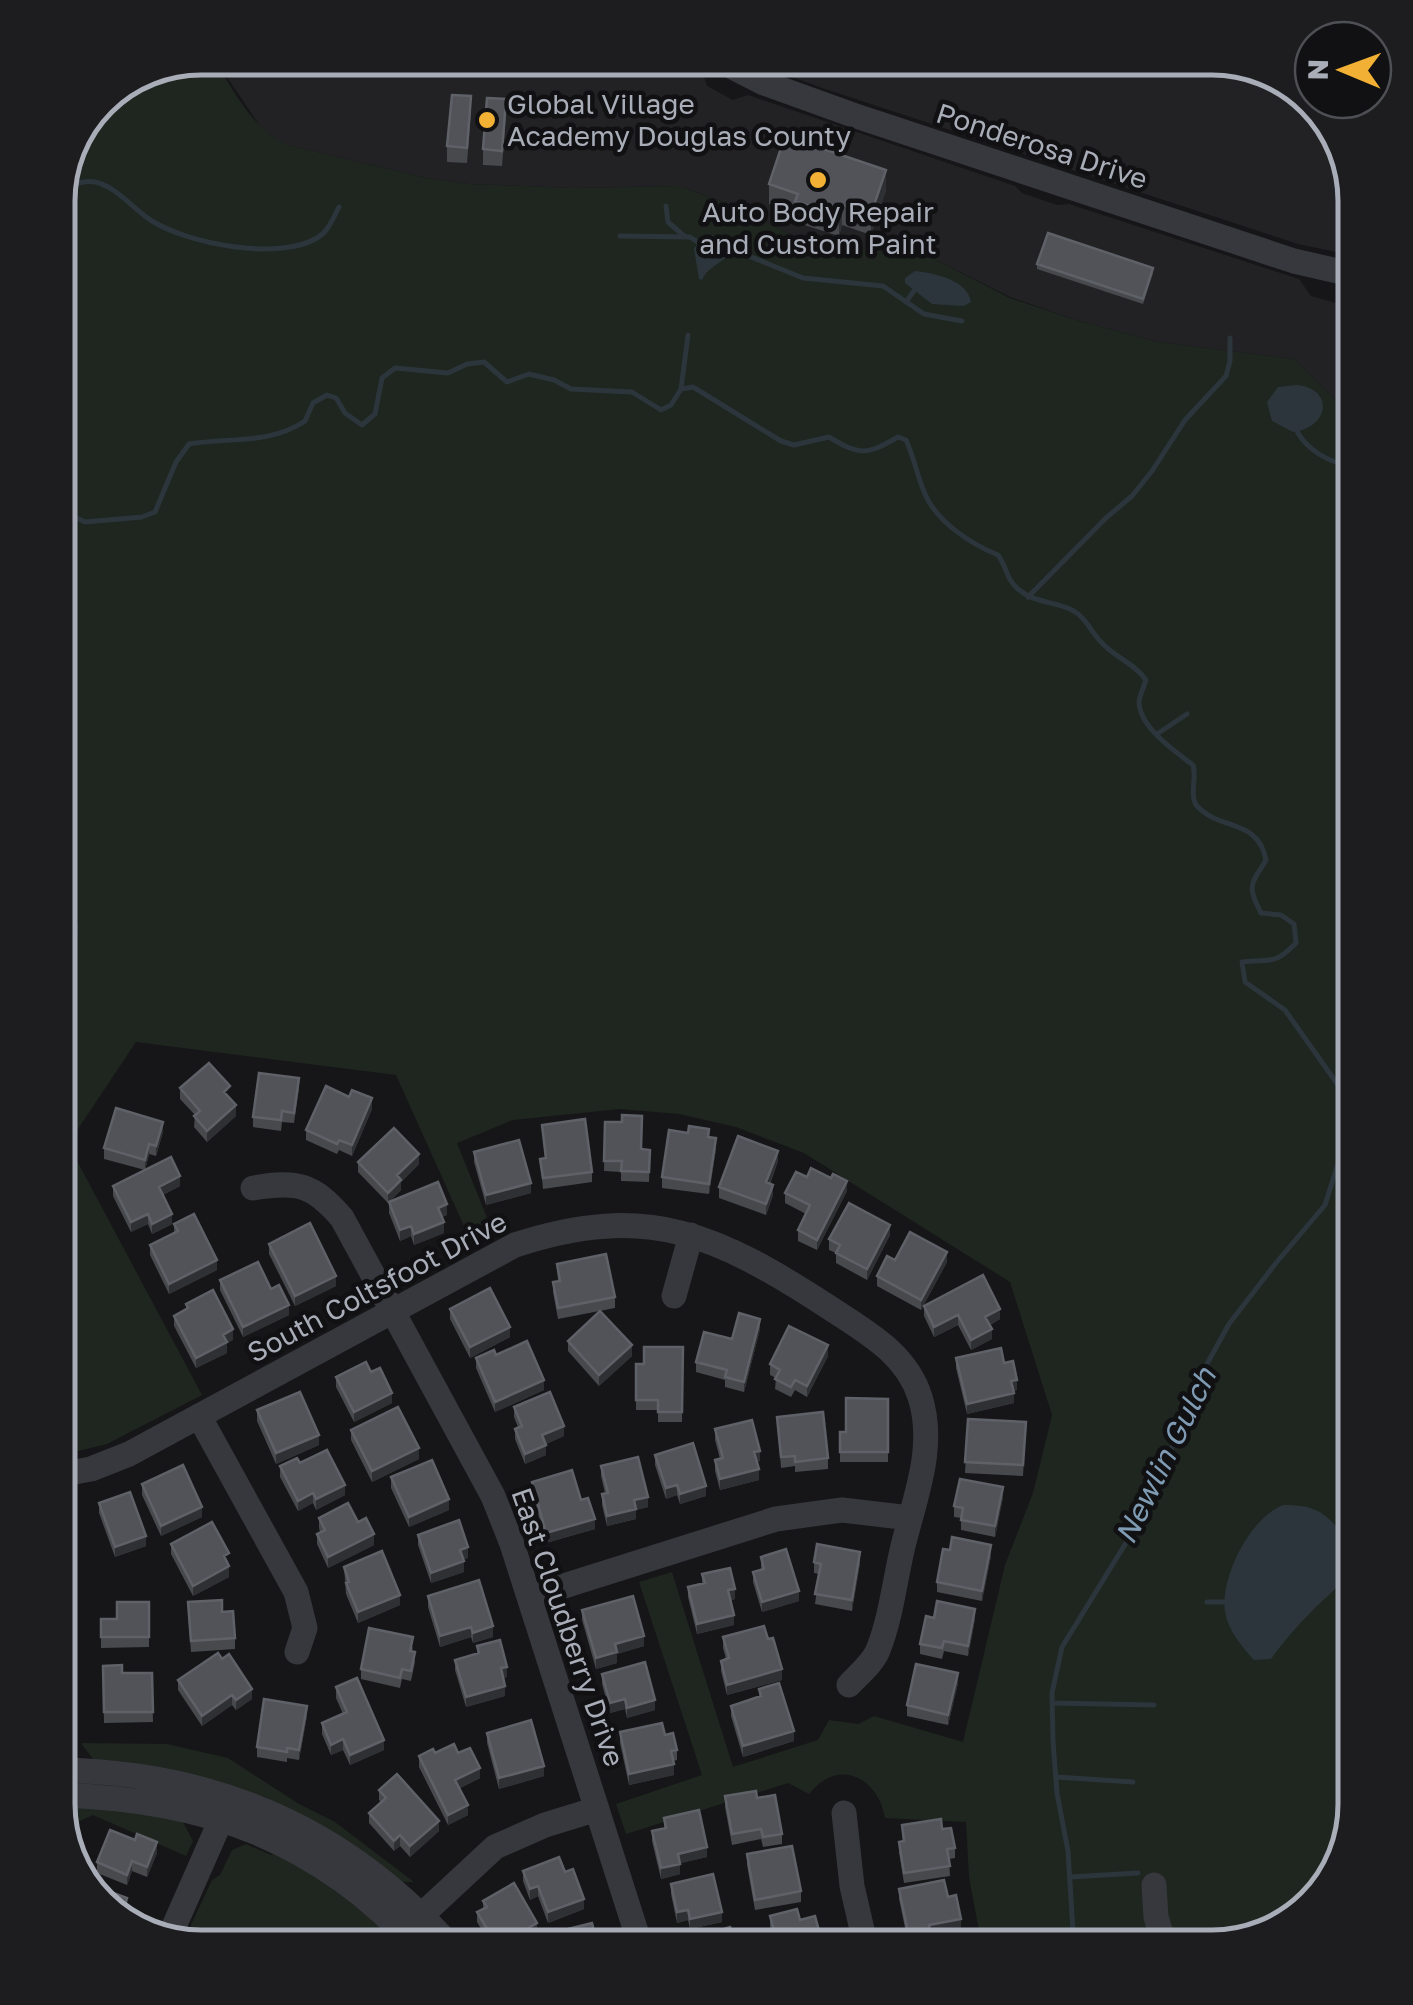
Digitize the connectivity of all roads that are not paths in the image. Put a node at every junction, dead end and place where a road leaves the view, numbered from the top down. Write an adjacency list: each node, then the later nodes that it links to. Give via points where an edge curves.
1 (751, 75): 2 (street, Ponderosa Drive, via 865,120)
2 (1338, 272)
3 (253, 1188): 6 (street, East Cloudberry Drive, via 298,1184 332,1206)
4 (691, 1235): 5 (street); 6 (street, South Coltsfoot Drive, via 614,1226 553,1234 516,1244); 9 (street, South Coltsfoot Drive, via 771,1270 876,1338 902,1363 917,1388 926,1428)
5 (674, 1296)
6 (393, 1310): 7 (street, South Coltsfoot Drive); 10 (street, East Cloudberry Drive, via 493,1496)
7 (200, 1416): 8 (street, South Coltsfoot Drive, via 116,1460); 11 (street, via 302,1607)
8 (75, 1473)
9 (910, 1518): 10 (street, via 842,1510 776,1519); 12 (street, South Coltsfoot Drive, via 877,1653)
10 (529, 1596): 15 (street, East Cloudberry Drive)
11 (298, 1652)
12 (849, 1685)
13 (75, 1782): 14 (street, via 146,1776)
14 (227, 1808): 18 (street); 19 (street, via 274,1814 334,1846 381,1879)
15 (597, 1809): 20 (street, via 494,1847); 21 (street, East Cloudberry Drive)
16 (844, 1813): 22 (street)
17 (1154, 1885): 23 (street)
18 (174, 1927)
19 (413, 1930)
20 (416, 1930)
21 (636, 1930)
22 (862, 1930)
23 (1160, 1930)

